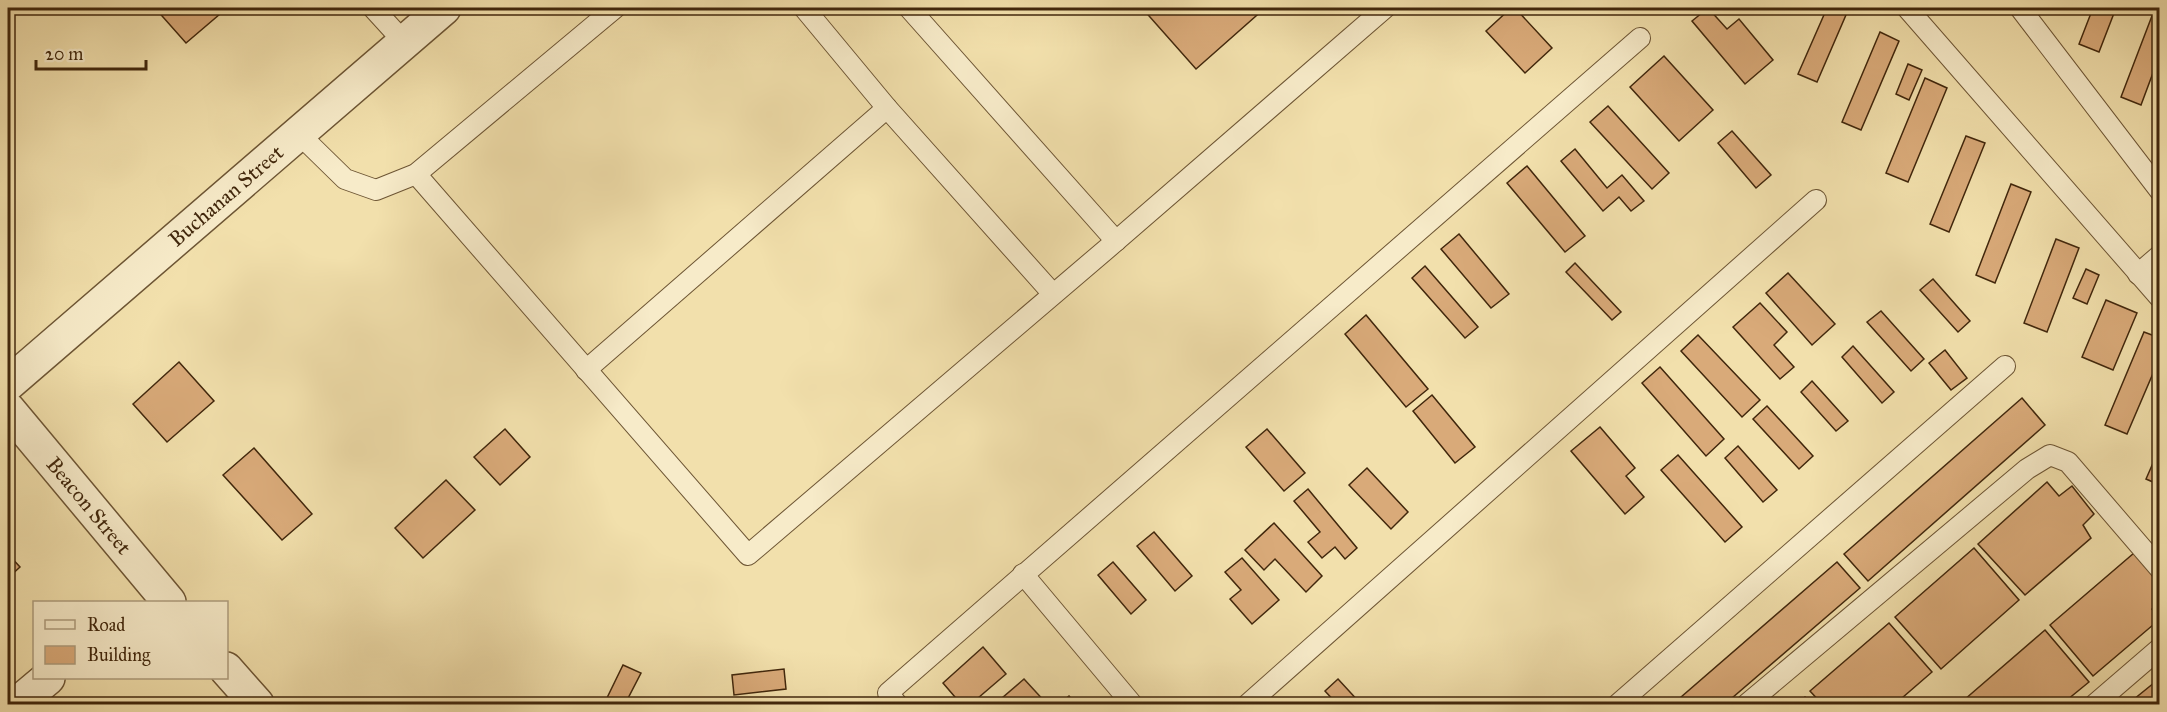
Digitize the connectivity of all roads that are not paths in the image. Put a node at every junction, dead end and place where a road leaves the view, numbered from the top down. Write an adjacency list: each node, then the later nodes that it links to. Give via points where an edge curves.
1 (373, 8): 10 (lane)
2 (444, 8): 10 (street, Buchanan Street)
3 (615, 8): 13 (lane)
4 (804, 8): 11 (lane)
5 (909, 8): 16 (lane)
6 (1385, 8): 16 (lane)
7 (1907, 8): 18 (lane)
8 (2020, 8): 14 (lane)
9 (1640, 38): 26 (lane)
10 (404, 42): 12 (street, Buchanan Street)
11 (887, 108): 19 (lane); 22 (lane)
12 (299, 134): 13 (lane, via 345,178 376,190); 23 (street, Buchanan Street)
13 (416, 174): 22 (lane)
14 (2160, 191)
15 (1816, 200): 35 (lane)
16 (1116, 241): 19 (lane)
17 (2160, 255): 18 (lane)
18 (2138, 274): 20 (lane)
19 (1053, 294): 22 (lane, via 748,555)
20 (2160, 298)
21 (2005, 366): 36 (lane)
22 (586, 370)
23 (8, 384)
24 (8, 410): 27 (street, Beacon Street)
25 (2160, 569): 37 (lane, via 2068,462 2050,455 2027,469)
26 (1023, 574): 33 (lane, via 888,693); 34 (lane)
27 (153, 597)
28 (2160, 648): 38 (lane)
29 (228, 671): 32 (street)
30 (47, 679): 31 (street)
31 (17, 705)
32 (257, 705)
33 (897, 705)
34 (1132, 705)
35 (1248, 705)
36 (1618, 705)
37 (1748, 705)
38 (2096, 705)

